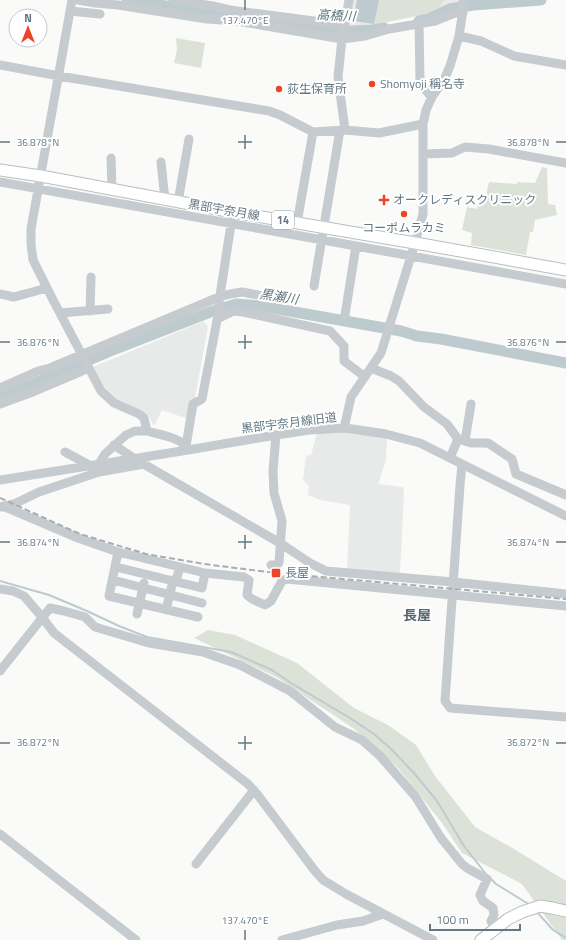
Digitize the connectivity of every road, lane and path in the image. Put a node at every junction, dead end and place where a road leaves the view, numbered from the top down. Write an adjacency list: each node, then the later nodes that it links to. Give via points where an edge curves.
1 (72, 0): 6 (street)
2 (78, 0): 12 (street, via 237,21)
3 (173, 0): 10 (street)
4 (349, 0): 10 (street)
5 (463, 0): 7 (street)
6 (70, 11): 8 (street); 15 (street)
7 (463, 13): 9 (street); 11 (street)
8 (100, 14)
9 (419, 24): 12 (street); 16 (street, via 420,80)
10 (344, 25): 12 (street)
11 (459, 36): 14 (street, via 481,41 514,56); 16 (street, via 444,80)
12 (342, 39): 18 (street, via 338,77)
13 (0, 65): 15 (street)
14 (566, 65)
15 (59, 76): 19 (street, via 269,111); 26 (street)
16 (432, 97): 17 (street)
17 (423, 124): 18 (street, via 379,133); 21 (street)
18 (343, 130): 19 (street); 35 (street)
19 (313, 132): 33 (street)
20 (189, 139): 31 (street)
21 (423, 154): 24 (street, via 452,153 465,146); 37 (street, via 423,214)
22 (111, 158): 29 (street)
23 (162, 162): 30 (street)
24 (566, 163)
25 (0, 170): 26 (main road, 黒部宇奈月線 / 14)
26 (41, 176): 28 (street); 29 (main road, 黒部宇奈月線 / 14)
27 (0, 182): 28 (street)
28 (38, 189): 34 (street); 44 (street, via 31,244 33,260)
29 (112, 190): 30 (main road, 黒部宇奈月線 / 14)
30 (164, 200): 31 (main road, 黒部宇奈月線 / 14)
31 (178, 202): 32 (main road, 黒部宇奈月線 / 14)
32 (233, 212): 33 (main road, 黒部宇奈月線 / 14); 34 (street)
33 (297, 223): 35 (main road, 黒部宇奈月線 / 14)
34 (231, 224): 36 (street); 47 (street)
35 (324, 227): 36 (street); 37 (main road, 黒部宇奈月線 / 14)
36 (322, 240): 38 (street); 43 (street)
37 (415, 243): 39 (street); 40 (main road, 黒部宇奈月線 / 14)
38 (356, 246): 39 (street); 51 (street)
39 (411, 256): 42 (street); 55 (street, via 381,354)
40 (566, 270)
41 (91, 277): 49 (street)
42 (566, 284)
43 (314, 286)
44 (47, 288): 45 (street, via 14,297); 50 (street)
45 (0, 294)
46 (263, 296): 47 (street, via 242,292)
47 (219, 299): 52 (street); 53 (street)
48 (108, 309): 49 (street)
49 (90, 311): 50 (street)
50 (60, 313): 53 (street)
51 (345, 315)
52 (217, 317): 56 (street, via 234,311 330,331 344,346 344,361); 65 (street, via 202,399 193,404)
53 (82, 356): 54 (street); 57 (street, via 38,371)
54 (88, 367): 58 (street); 61 (street, via 101,391 114,403 144,418)
55 (371, 368): 56 (street); 63 (street, via 399,381)
56 (365, 377): 60 (street, via 351,397)
57 (0, 388)
58 (0, 404)
59 (471, 404): 63 (street)
60 (345, 428): 62 (street, 黒部宇奈月線旧道); 67 (street, 黒部宇奈月線旧道, via 408,439)
61 (147, 431): 64 (street, via 135,431); 65 (street, via 178,440)
62 (276, 435): 65 (street, 黒部宇奈月線旧道); 76 (street, via 273,471 274,493 282,521)
63 (461, 440): 67 (street); 73 (street, via 471,444 488,443 512,459 516,474)
64 (114, 445): 68 (street); 71 (street)
65 (187, 448): 68 (street, 黒部宇奈月線旧道)
66 (65, 452): 71 (street)
67 (450, 458): 70 (street, 黒部宇奈月線旧道)
68 (135, 459): 69 (street); 71 (street, 黒部宇奈月線旧道)
69 (144, 464): 74 (street, via 99,472); 76 (street)
70 (462, 464): 75 (street, 黒部宇奈月線旧道); 86 (street)
71 (95, 465): 72 (street, 黒部宇奈月線旧道)
72 (0, 480)
73 (566, 495)
74 (2, 507): 77 (street)
75 (566, 516)
76 (280, 544): 79 (street, via 278,563); 86 (street, via 326,571)
77 (118, 552): 78 (street); 80 (street)
78 (150, 560): 81 (street); 83 (street)
79 (271, 565)
80 (116, 567): 83 (street); 84 (street)
81 (180, 567): 82 (street); 85 (street)
82 (205, 573): 85 (street, via 202,588); 89 (street, via 244,577 249,580 247,595 265,605 271,601 282,581 287,579)
83 (147, 574): 85 (street); 87 (street)
84 (113, 580): 87 (street); 92 (street, via 109,596)
85 (173, 581): 91 (street)
86 (453, 582): 89 (street); 90 (street)
87 (143, 588): 91 (street); 92 (street)
88 (0, 589): 97 (street, via 24,596)
89 (453, 594): 94 (street); 100 (street, via 445,700 450,708)
90 (566, 594)
91 (169, 595): 93 (street); 95 (street)
92 (139, 603): 95 (street); 96 (street)
93 (202, 603)
94 (566, 606)
95 (166, 610): 98 (street)
96 (137, 614)
97 (42, 617): 99 (street); 101 (street, via 54,633); 106 (street, via 50,608 64,611 85,617 95,627 150,643 204,652 240,665 290,691 335,727 362,740 380,756 415,796 441,838 462,864 487,879 480,895 483,901 493,908 494,916 491,921)
98 (198, 617)
99 (0, 670)
100 (566, 716)
101 (254, 790): 103 (street); 105 (street, via 314,871 346,894)
102 (2, 840): 107 (street)
103 (196, 864)
104 (566, 911): 106 (main road, via 540,906 522,912)
105 (383, 914): 108 (street); 109 (street)
106 (495, 929): 110 (main road)
107 (136, 940)
108 (282, 940)
109 (433, 940)
110 (481, 940)

